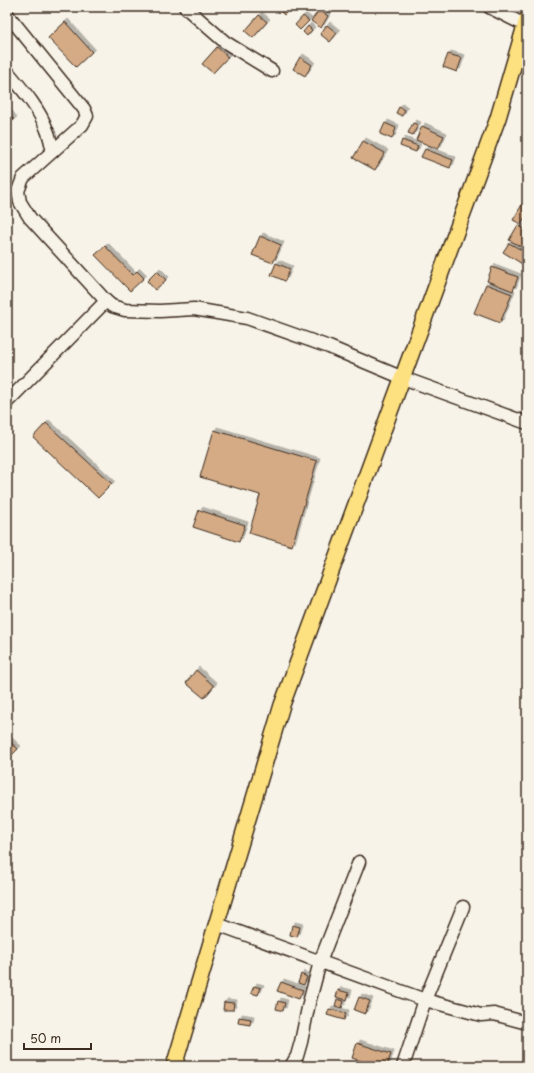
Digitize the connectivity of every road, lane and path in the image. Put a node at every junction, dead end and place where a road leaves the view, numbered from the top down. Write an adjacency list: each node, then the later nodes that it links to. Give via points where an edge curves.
1 (185, 7): 6 (street, via 225,42)
2 (489, 7): 4 (street)
3 (7, 14): 7 (street, via 87,116 82,125)
4 (526, 22): 9 (main road, via 498,118)
5 (7, 71): 7 (street, via 43,120)
6 (272, 71)
7 (53, 151): 8 (street, via 23,178 18,191 20,202 30,218)
8 (106, 301): 9 (street, via 120,309 137,312 194,309 248,318 329,347); 10 (street)
9 (402, 378): 11 (street); 14 (main road, via 282,705)
10 (7, 402)
11 (527, 423)
12 (359, 862): 15 (street)
13 (464, 907): 16 (street)
14 (217, 924): 15 (street); 18 (main road)
15 (320, 962): 16 (street); 19 (street, via 302,1042)
16 (425, 1000): 17 (street, via 481,1015 494,1014); 20 (street)
17 (527, 1023)
18 (174, 1066)
19 (291, 1066)
20 (403, 1066)

